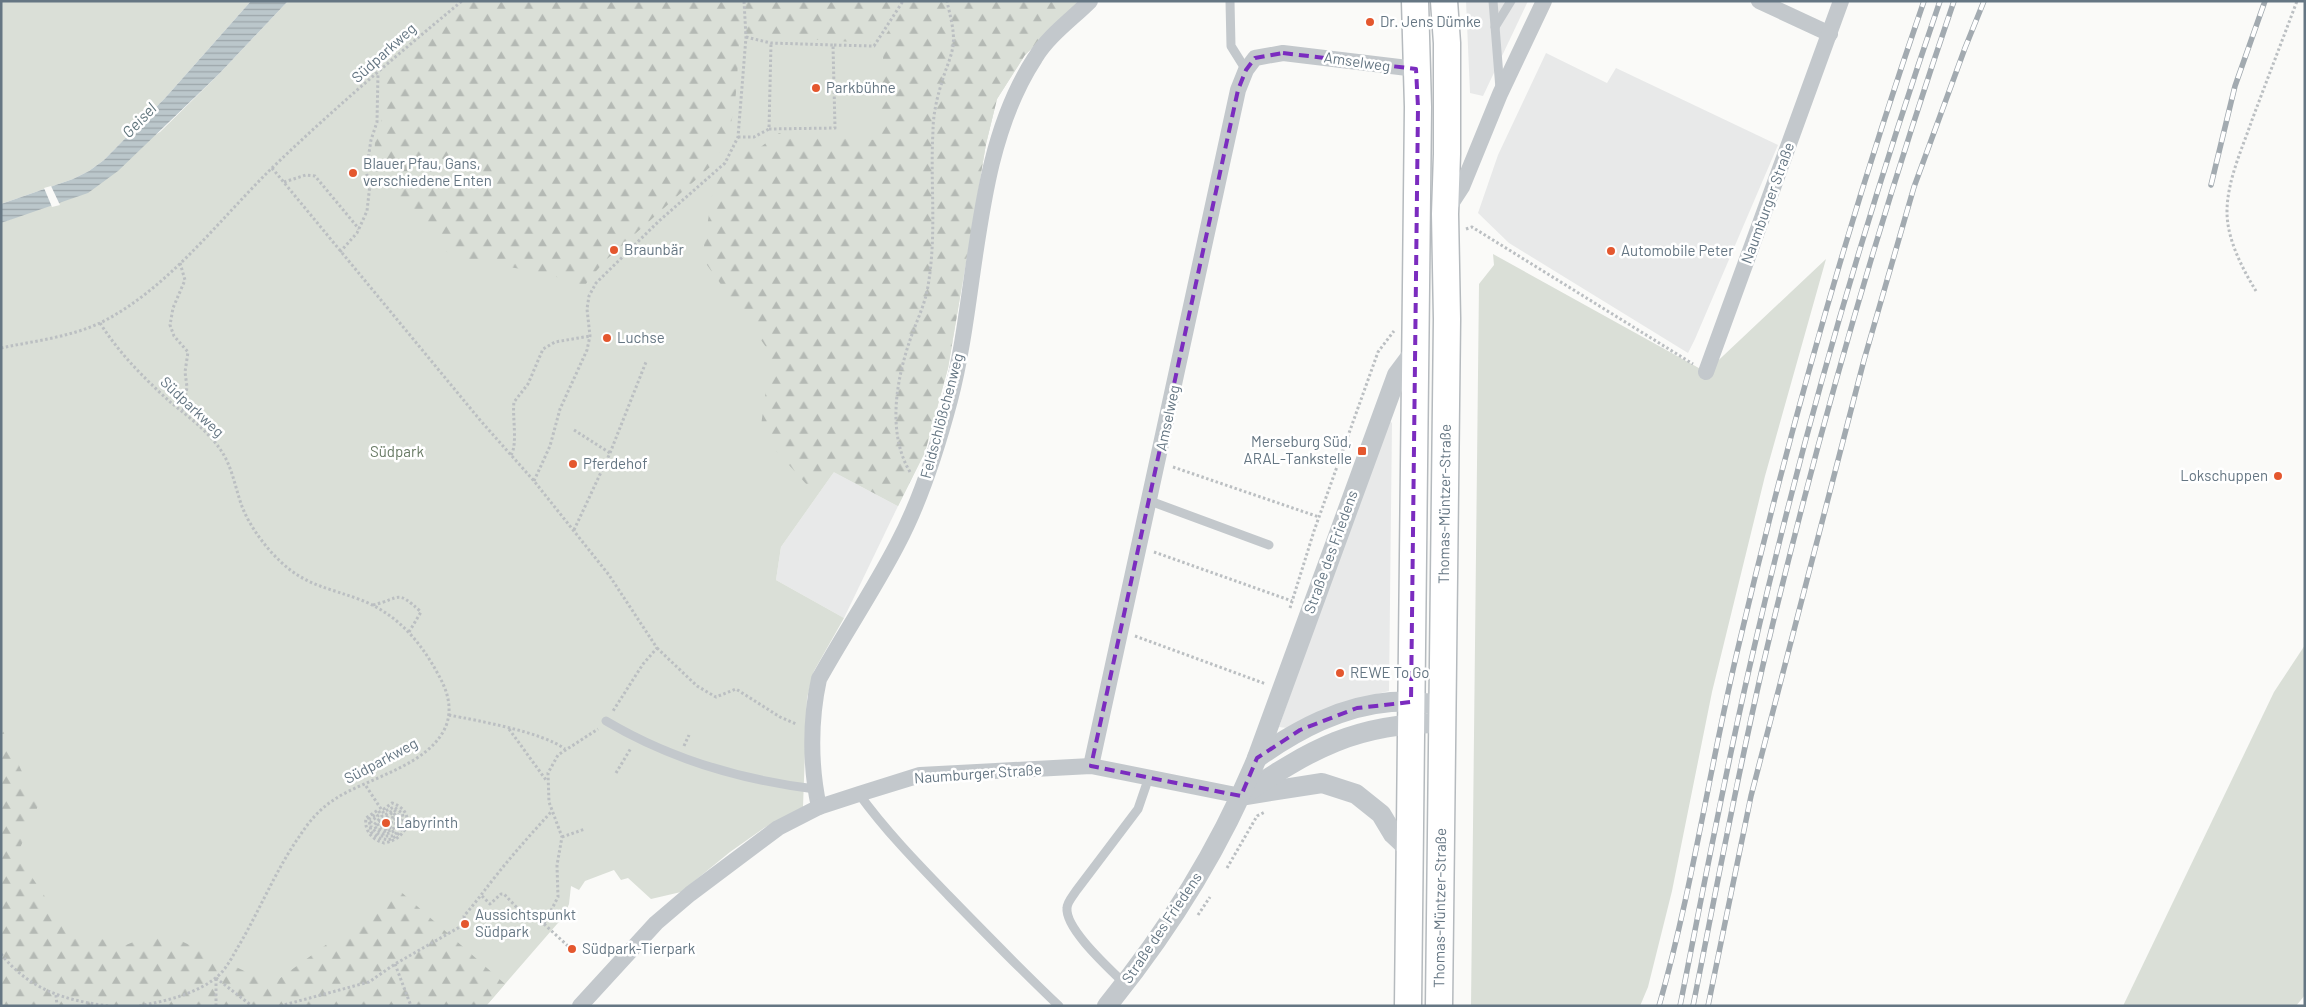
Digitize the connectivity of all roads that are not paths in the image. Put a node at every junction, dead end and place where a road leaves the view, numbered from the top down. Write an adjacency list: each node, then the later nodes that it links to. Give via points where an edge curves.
1 (1090, 1): 26 (street, Feldschlößchenweg, via 1036,56 1012,97 993,156 967,318 950,400 923,489 898,545 819,679 814,700)
2 (1230, 1): 13 (lane, via 1231,46)
3 (1415, 1): 12 (main road)
4 (1444, 1): 15 (main road, Thomas-Müntzer-Straße)
5 (1493, 1): 10 (lane)
6 (1511, 1): 10 (lane)
7 (1544, 1): 14 (street)
8 (1760, 1): 11 (street)
9 (1842, 1): 11 (street, Naumburger Straße)
10 (1495, 28): 14 (lane)
11 (1830, 34): 17 (street, Naumburger Straße)
12 (1407, 68): 13 (street, Amselweg, via 1283,53 1255,58); 16 (main road, via 1418,116)
13 (1246, 70): 18 (street, Amselweg, via 1238,90)
14 (1500, 94): 15 (street)
15 (1445, 224): 21 (main road, Thomas-Müntzer-Straße, via 1447,319)
16 (1415, 351): 20 (main road, Thomas-Müntzer-Straße); 23 (street, Straße des Friedens, via 1397,375)
17 (1706, 372)
18 (1150, 501): 19 (lane); 24 (street, Amselweg)
19 (1269, 545)
20 (1411, 713): 21 (street, Straße des Friedens); 23 (street, Straße des Friedens, via 1378,703 1329,717 1300,730); 28 (street, Straße des Friedens, via 1340,738 1292,762); 30 (main road, Thomas-Müntzer-Straße)
21 (1442, 714): 36 (main road, Thomas-Müntzer-Straße)
22 (606, 721): 26 (lane, via 679,758 775,784)
23 (1257, 758): 28 (street, Straße des Friedens)
24 (1091, 766): 25 (street, Naumburger Straße); 27 (street, Naumburger Straße, via 920,775)
25 (1148, 777): 28 (street, Naumburger Straße); 31 (lane, via 1138,809 1076,891 1066,910 1075,930)
26 (815, 789): 29 (street, Feldschlößchenweg)
27 (859, 794): 29 (street, Naumburger Straße); 33 (lane, via 872,813 929,875)
28 (1242, 796): 30 (street, via 1322,783 1356,794 1381,814); 31 (street, Straße des Friedens, via 1187,895)
29 (819, 807): 32 (street, Naumburger Straße, via 778,828 690,894 656,924)
30 (1409, 849): 35 (main road, Thomas-Müntzer-Straße)
31 (1124, 984): 34 (street, Straße des Friedens)
32 (580, 1006)
33 (1059, 1006)
34 (1107, 1006)
35 (1408, 1006)
36 (1439, 1006)

